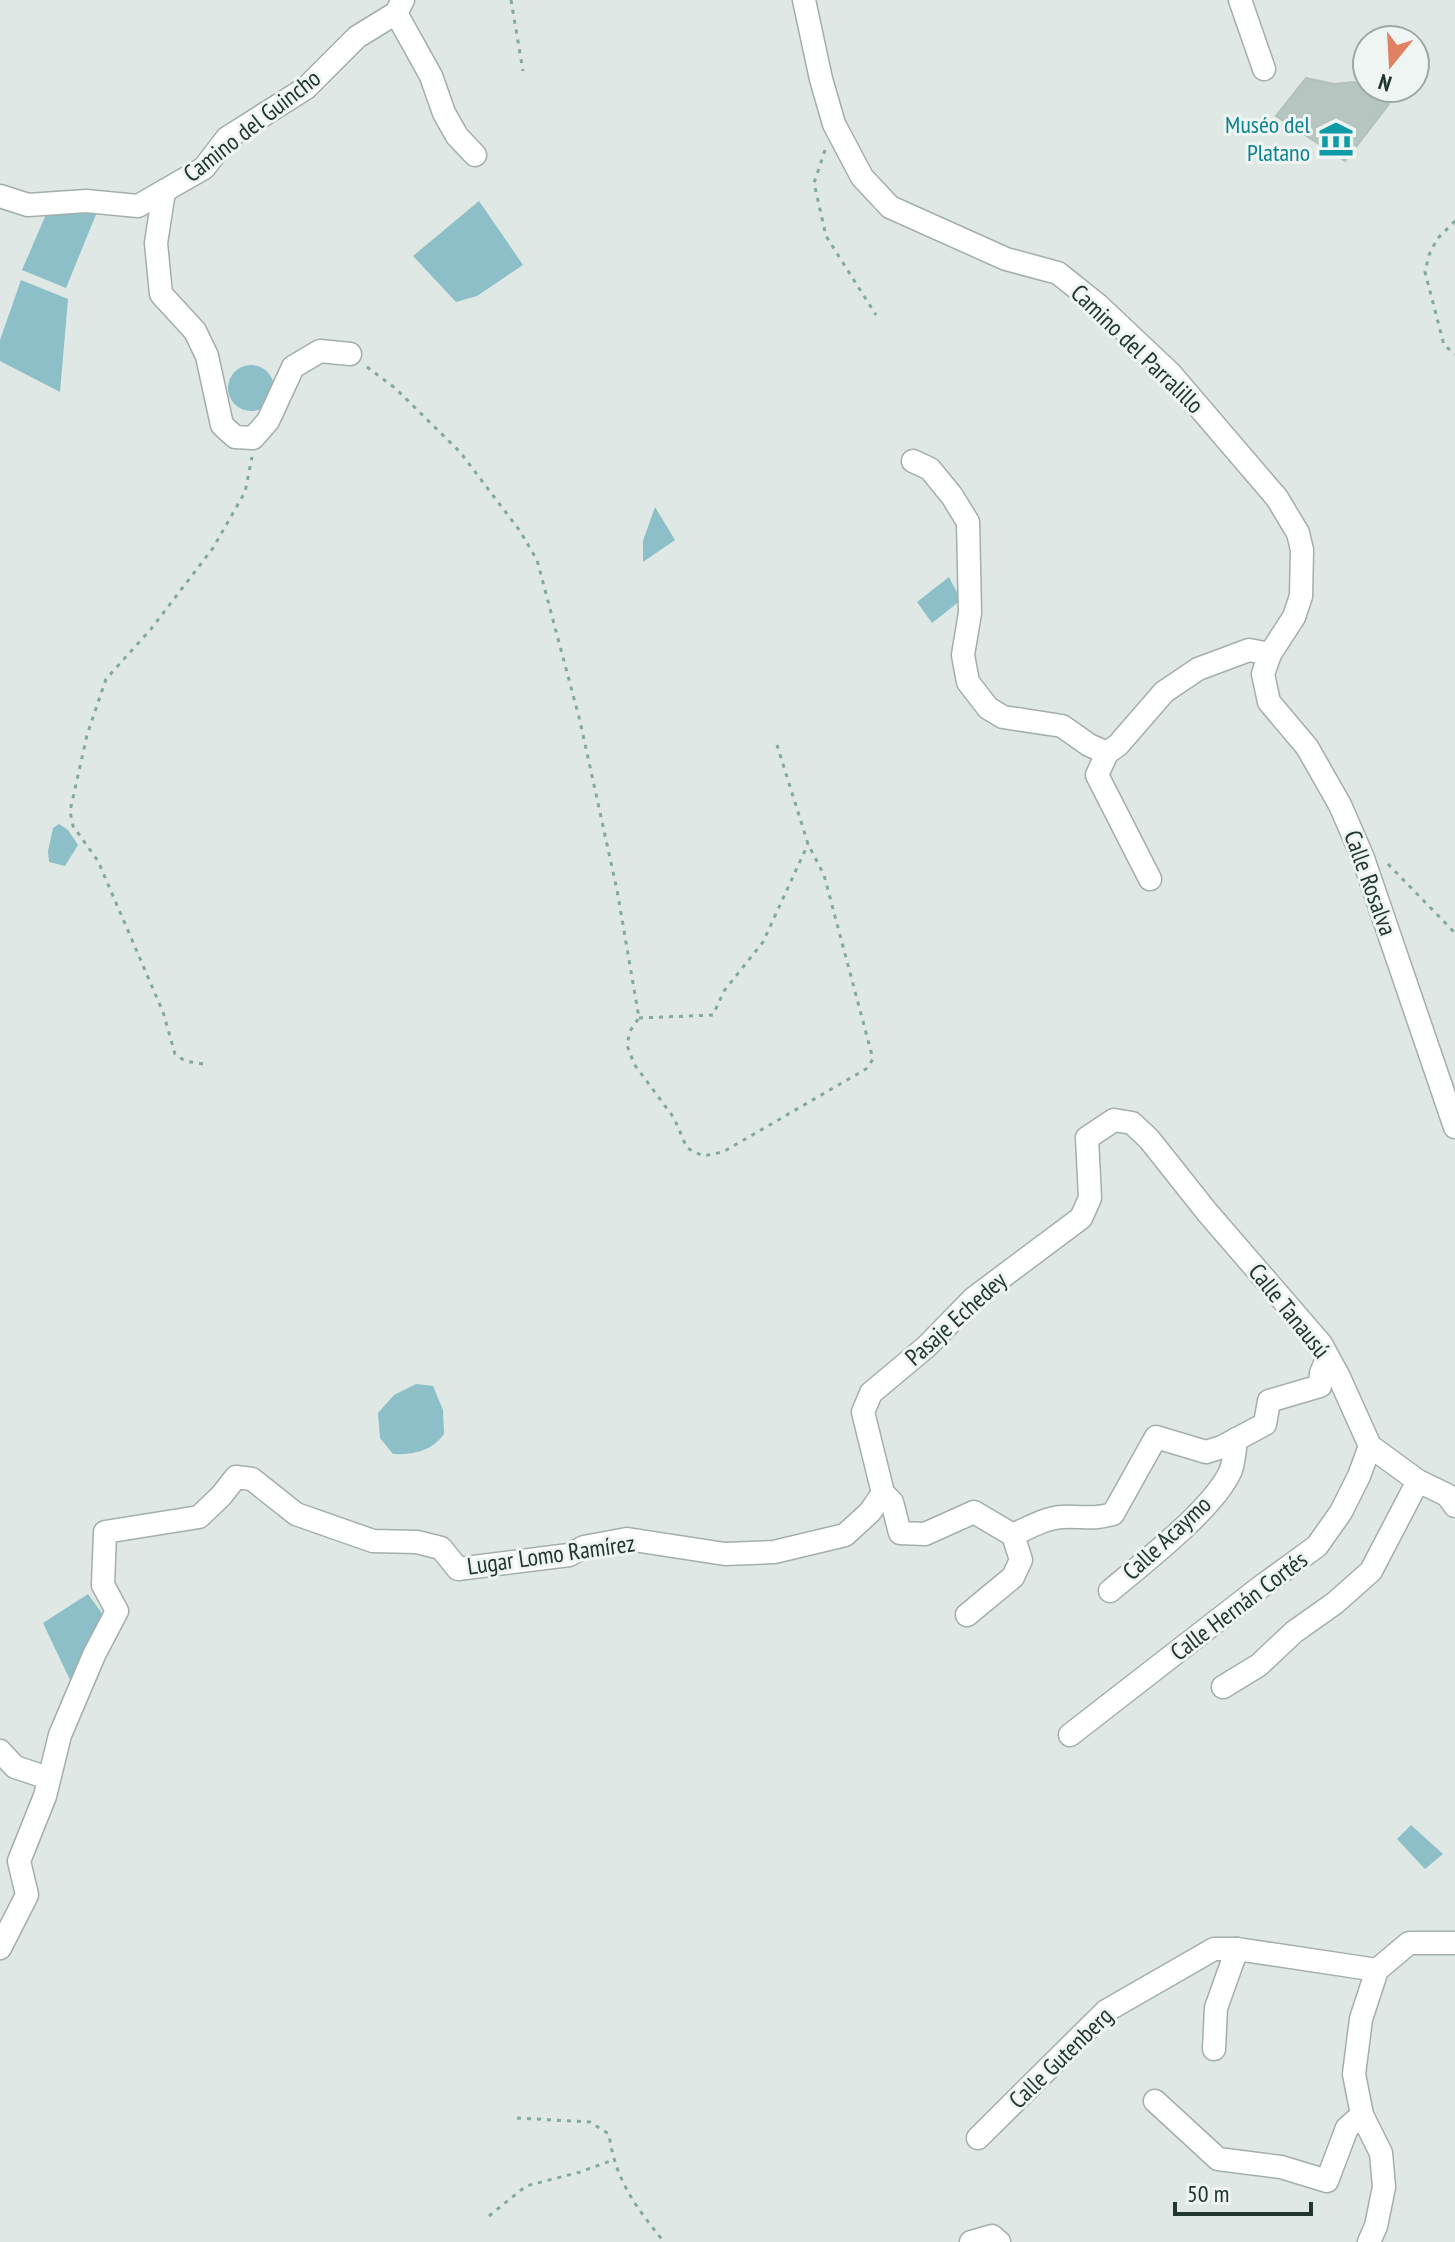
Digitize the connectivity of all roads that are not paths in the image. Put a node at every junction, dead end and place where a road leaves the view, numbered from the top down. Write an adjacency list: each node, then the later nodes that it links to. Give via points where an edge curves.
1 (804, 0): 10 (street, Camino del Parralillo, via 834,124 862,177 890,207 1006,259 1058,273 1170,373 1277,498 1298,533 1301,596)
2 (1240, 0): 4 (street)
3 (400, 7): 5 (street, Camino del Guincho, via 444,113); 6 (street, Camino del Guincho, via 357,37 306,88 227,138 204,168)
4 (1264, 69)
5 (475, 155)
6 (164, 191): 7 (street, Camino del Guincho, via 138,206 86,201 28,205); 8 (street, via 156,243 161,294 195,331 207,356 222,425 235,437 253,438 268,421 293,367 320,351)
7 (0, 196)
8 (350, 354)
9 (913, 461): 11 (street, via 930,469 968,522 970,613 963,655 968,682 988,708 1003,717 1062,726)
10 (1270, 654): 11 (street, via 1249,650 1198,669 1164,692); 13 (street, Calle Rosalva, via 1263,674 1269,702 1307,747 1340,805)
11 (1107, 753): 12 (street, via 1097,775)
12 (1150, 879)
13 (1455, 1127)
14 (1081, 1218): 15 (street, Calle Tanausú, via 1090,1198 1087,1138 1114,1120 1132,1123); 19 (street, Pasaje Echedey, via 974,1298 871,1393 863,1412)
15 (1328, 1357): 16 (street, via 1320,1386 1269,1401 1265,1424); 17 (street, Calle Tanausú)
16 (1236, 1439): 21 (street, via 1206,1452 1156,1437 1113,1514 1093,1520 1061,1517); 22 (street, Calle Acaymo, via 1224,1483 1186,1526)
17 (1370, 1446): 18 (street, Calle Tanausú); 25 (street, Calle Hernán Cortés, via 1353,1488 1317,1546)
18 (1418, 1481): 20 (street, Calle Tanausú, via 1447,1495); 24 (street, via 1371,1571 1259,1665)
19 (883, 1493): 21 (street, via 892,1502 900,1533 925,1534 974,1512); 27 (street, Lugar Lomo Ramírez, via 845,1535 774,1552 725,1554 627,1539 569,1555 458,1569 441,1548 373,1541 347,1532 296,1514 252,1479 236,1477 199,1517 105,1532 103,1585 117,1611 60,1735)
20 (1455, 1506)
21 (1013, 1535): 23 (street, via 1021,1560 1013,1577)
22 (1110, 1591)
23 (967, 1615)
24 (1223, 1687)
25 (1070, 1735)
26 (0, 1751): 27 (street, via 15,1767)
27 (48, 1778): 29 (street, Lugar Lomo Ramírez, via 19,1861)
28 (0, 1878): 29 (street)
29 (23, 1881): 31 (street, Lugar Lomo Ramírez, via 27,1895)
30 (1455, 1943): 33 (street, via 1409,1943)
31 (0, 1948)
32 (1237, 1949): 33 (street); 34 (street, via 1216,2008); 37 (street, Calle Gutenberg, via 1214,1949 1106,2011)
33 (1377, 1970): 36 (street, via 1361,2019 1354,2074)
34 (1214, 2049)
35 (1155, 2101): 36 (street, via 1218,2159 1281,2167 1327,2181 1347,2128)
36 (1362, 2115): 40 (street, via 1381,2153 1384,2187)
37 (978, 2138)
38 (971, 2242): 39 (street, via 992,2236)
39 (999, 2242)
40 (1369, 2242)

